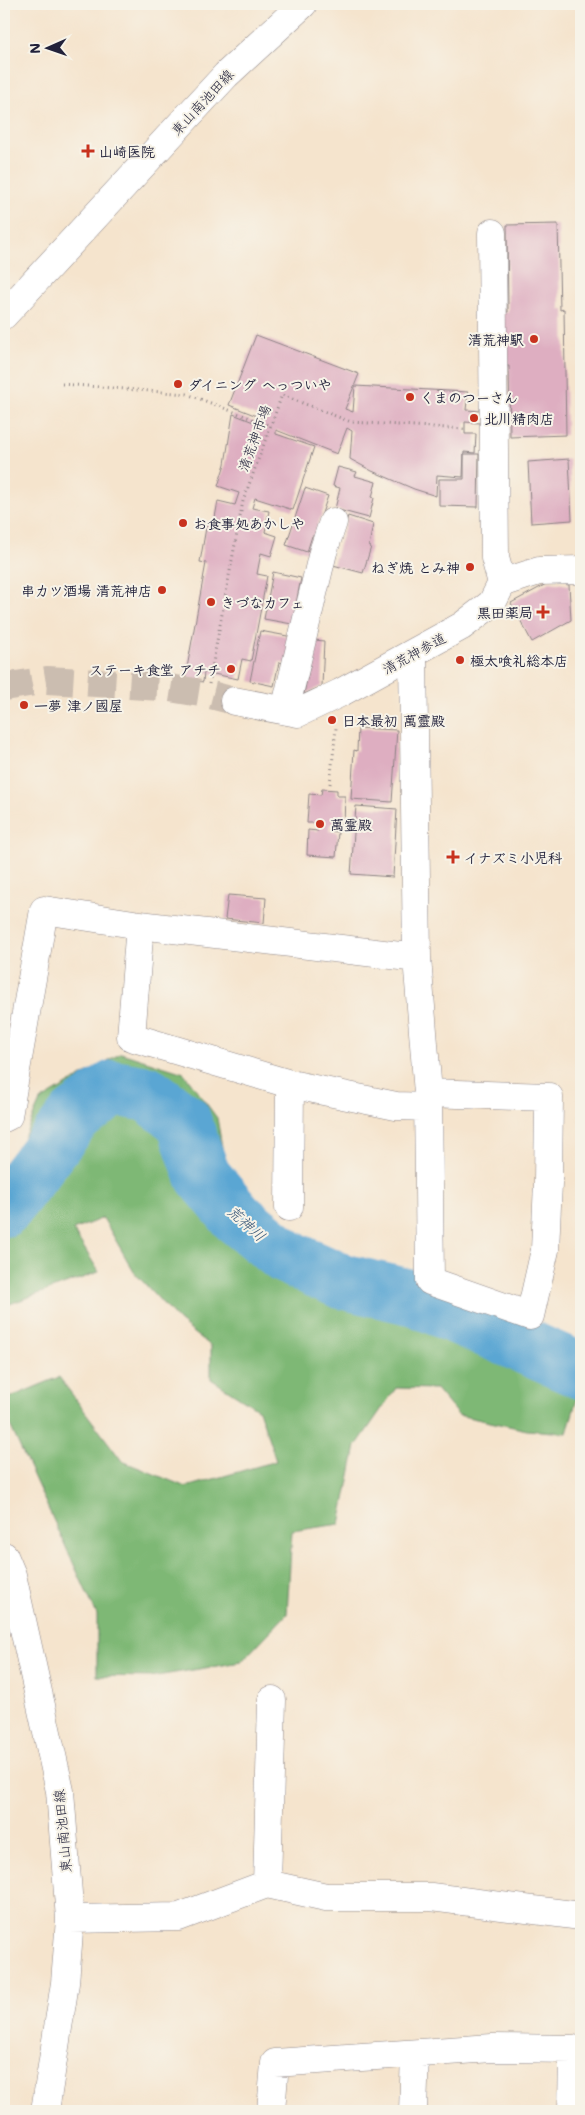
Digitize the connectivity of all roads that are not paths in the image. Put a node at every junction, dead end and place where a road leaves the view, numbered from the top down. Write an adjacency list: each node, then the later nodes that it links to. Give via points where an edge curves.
1 (303, 4): 3 (street, 東山南池田線, via 226,75)
2 (492, 234): 6 (street)
3 (4, 315)
4 (333, 522): 9 (street)
5 (581, 570): 6 (street, 清荒神参道, via 538,571)
6 (497, 593): 7 (street, 清荒神参道, via 462,626)
7 (412, 654): 9 (street, 清荒神参道, via 298,713); 11 (street)
8 (234, 701): 9 (street, 清荒神参道)
9 (285, 710)
10 (140, 925): 11 (street); 12 (street, via 132,1038); 14 (street, via 44,910 8,1116)
11 (417, 958): 13 (street)
12 (290, 1084): 13 (street, via 396,1106); 15 (street)
13 (428, 1100): 13 (street, via 430,1281 530,1316 544,1250 549,1097)
14 (4, 1118)
15 (289, 1207)
16 (4, 1556): 20 (street, 東山南池田線, via 12,1575 60,1791)
17 (272, 1700): 18 (street)
18 (267, 1884): 19 (street, via 326,1897 431,1897); 20 (street, via 179,1917)
19 (581, 1916)
20 (70, 1919): 22 (street, 東山南池田線, via 65,1983)
21 (415, 2054): 23 (street, via 275,2063); 24 (street); 25 (street, via 492,2048 573,2049)
22 (45, 2111)
23 (271, 2111)
24 (414, 2111)
25 (572, 2111)

